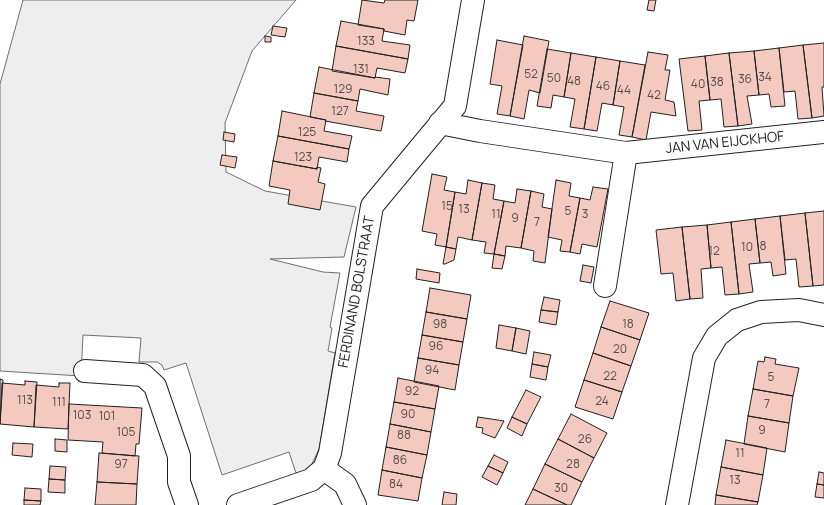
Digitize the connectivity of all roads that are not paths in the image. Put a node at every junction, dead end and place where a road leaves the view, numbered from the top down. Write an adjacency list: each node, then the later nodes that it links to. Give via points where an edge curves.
1 (473, 0): 2 (street, FERDINAND BOLSTRAAT, via 455,106)
2 (440, 123): 4 (street, JAN VAN EIJCKHOF); 8 (street, FERDINAND BOLSTRAAT, via 372,206 330,452)
3 (824, 132): 4 (street, JAN VAN EIJCKHOF)
4 (626, 153): 5 (street)
5 (605, 286)
6 (824, 315): 12 (street, via 800,310 761,312 737,320 717,336 704,358)
7 (85, 371): 9 (street, via 143,374 155,386 179,456 179,482)
8 (324, 469): 10 (street, via 311,480); 11 (street, via 345,484)
9 (187, 505)
10 (238, 505)
11 (355, 505)
12 (677, 505)

